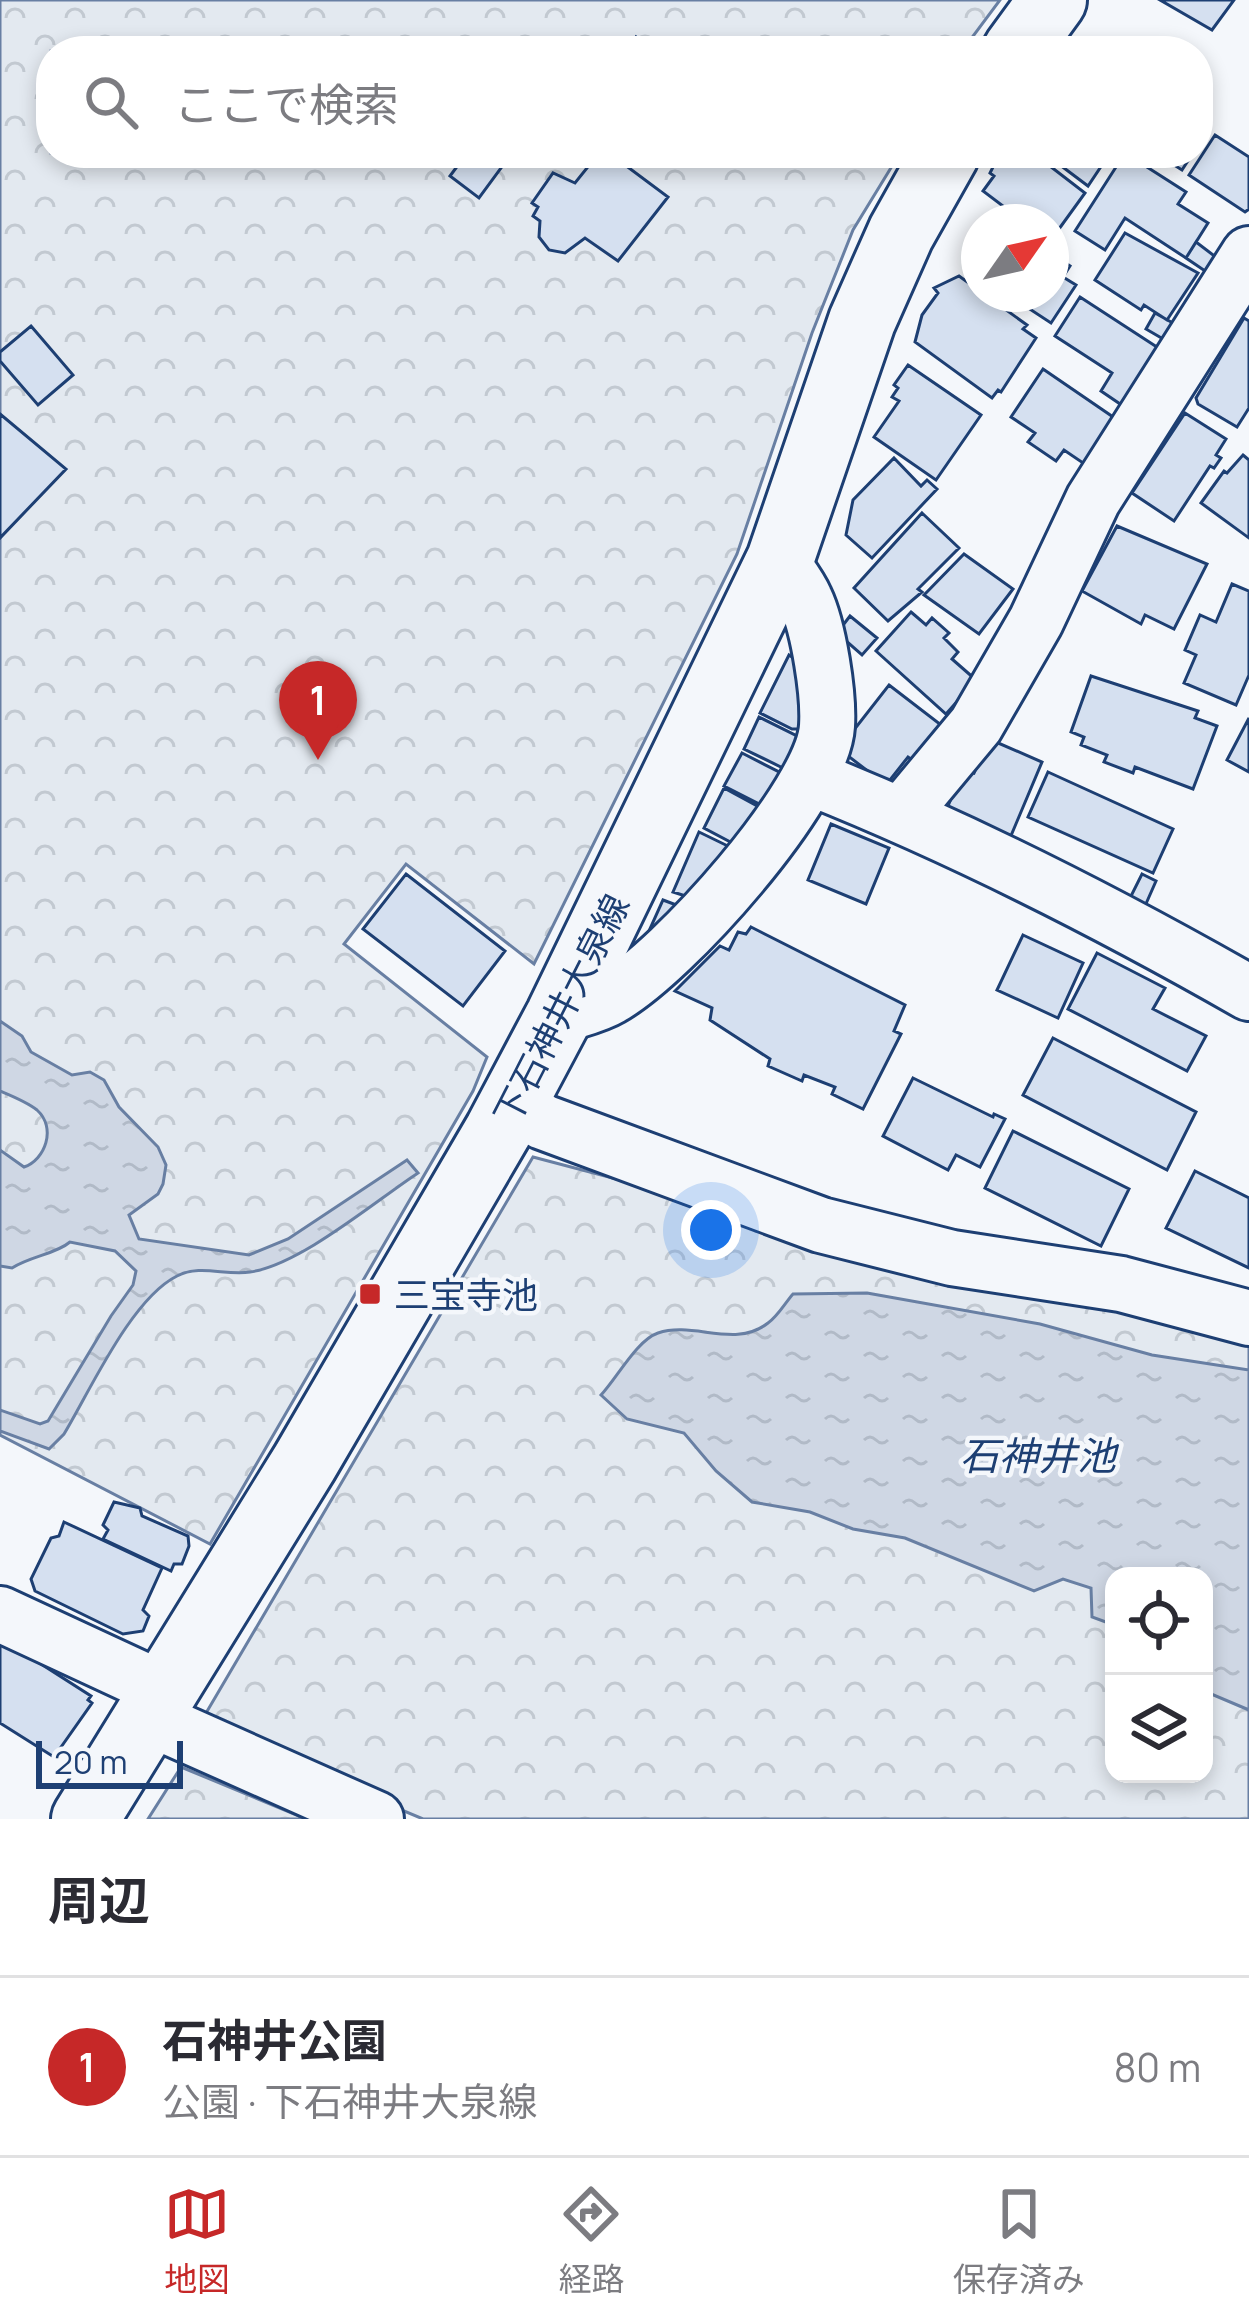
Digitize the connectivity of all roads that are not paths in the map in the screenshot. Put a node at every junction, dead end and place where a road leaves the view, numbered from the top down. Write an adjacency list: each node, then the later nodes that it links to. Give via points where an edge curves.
1 (1053, 0): 2 (main road)
2 (1027, 36)
3 (938, 168): 5 (main road, 下石神井大泉線, via 862,321)
4 (1249, 254): 7 (street, via 1093,500 976,725)
5 (780, 560): 6 (street, via 806,600 819,651 827,728); 9 (main road, 下石神井大泉線)
6 (811, 778): 7 (street); 9 (street, via 724,894 654,966 610,998)
7 (902, 814): 8 (street, via 1066,891)
8 (1249, 993)
9 (559, 1016): 10 (main road, 下石神井大泉線)
10 (514, 1104): 11 (street, via 543,1122 821,1225); 13 (main road, 下石神井大泉線)
11 (1249, 1318)
12 (0, 1615): 13 (street)
13 (158, 1705): 14 (main road, 下石神井大泉線); 15 (street)
14 (85, 1819)
15 (376, 1819)

